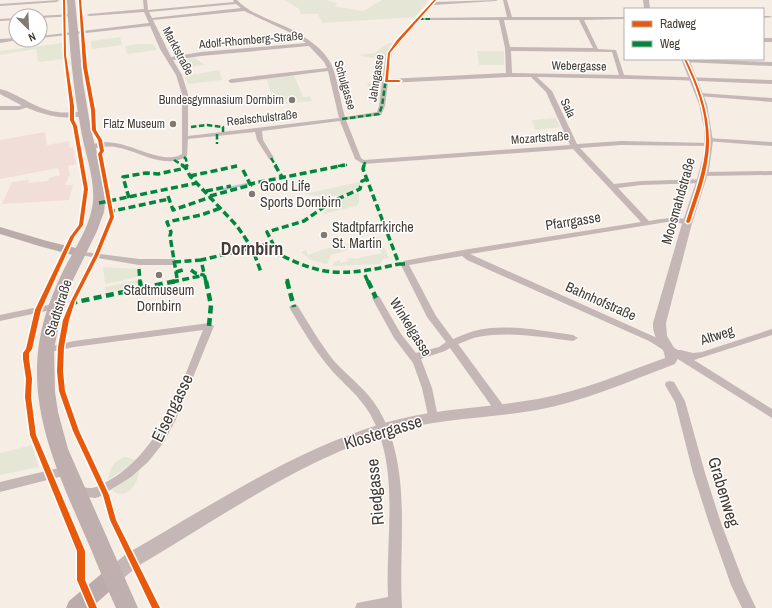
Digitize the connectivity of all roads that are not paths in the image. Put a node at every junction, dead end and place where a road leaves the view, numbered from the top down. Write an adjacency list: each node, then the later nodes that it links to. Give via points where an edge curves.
1 (71, 0): 11 (main road, Stadtstraße)
2 (145, 0): 9 (street, Marktstraße)
3 (496, 0): 7 (street)
4 (505, 0): 19 (street)
5 (57, 1): 8 (street)
6 (236, 2): 9 (street); 10 (street, Schulgasse)
7 (434, 2): 17 (street, Jahngasse)
8 (0, 5)
9 (147, 10): 12 (street); 21 (street, Marktstraße)
10 (246, 10): 21 (street); 24 (street, Schulgasse, via 297,34)
11 (72, 15): 13 (street); 22 (main road, Stadtstraße)
12 (89, 15)
13 (48, 16)
14 (764, 17): 15 (street)
15 (770, 17)
16 (624, 18): 20 (street)
17 (419, 19): 18 (street); 36 (street, Jahngasse, via 389,53)
18 (501, 19): 19 (street); 25 (street)
19 (510, 19): 20 (street)
20 (581, 19): 26 (street)
21 (151, 21): 22 (street); 27 (street, Marktstraße)
22 (73, 33): 23 (street); 43 (main road, Stadtstraße)
23 (48, 36)
24 (310, 44): 27 (street, Adolf-Rhomberg-Straße, via 201,54); 30 (street, Schulgasse, via 323,57)
25 (508, 49): 26 (street); 31 (street)
26 (596, 50): 33 (street, via 614,51)
27 (170, 60): 46 (street, Marktstraße, via 182,80 185,94)
28 (685, 60): 29 (street); 34 (street, Moosmahdstraße)
29 (772, 64)
30 (330, 69): 35 (street); 44 (street, Schulgasse)
31 (508, 76): 32 (street, Webergasse); 36 (street, Webergasse)
32 (533, 76): 33 (street, Webergasse); 49 (street, Sala, via 549,92)
33 (622, 77): 34 (street, Webergasse)
34 (694, 79): 37 (street, Webergasse); 39 (street, Moosmahdstraße)
35 (231, 81)
36 (386, 81): 44 (street, Jahngasse, via 379,114)
37 (772, 82)
38 (0, 91): 41 (street)
39 (700, 95): 40 (street); 47 (street, Moosmahdstraße)
40 (772, 100)
41 (29, 105): 42 (street); 43 (street, via 46,114 58,116)
42 (0, 108)
43 (83, 113): 50 (main road, Stadtstraße)
44 (342, 119): 45 (street, Realschulstraße); 52 (street, Schulgasse, via 358,159)
45 (254, 130): 46 (street, Realschulstraße); 51 (street)
46 (184, 138): 50 (street, Marktstraße, via 182,158 166,160 114,144)
47 (708, 142): 48 (street, Mozartstraße); 49 (street, Mozartstraße, via 636,142); 54 (street, Moosmahdstraße)
48 (772, 144)
49 (574, 146): 52 (street, Mozartstraße); 55 (street, Sala)
50 (89, 147): 60 (main road, Stadtstraße, via 99,203 96,218)
51 (271, 158)
52 (374, 162)
53 (772, 173): 54 (street)
54 (702, 177): 55 (street); 56 (street, Moosmahdstraße)
55 (612, 187): 57 (street, Sala)
56 (688, 222): 57 (street, Pfarrgasse, via 672,219); 70 (street, Moosmahdstraße, via 659,330 660,336)
57 (647, 223): 59 (street, Pfarrgasse)
58 (0, 230): 60 (main road)
59 (463, 252): 68 (street, via 405,265 432,318); 70 (street, Bahnhofstraße, via 470,258 635,331)
60 (80, 253): 61 (street, via 139,262); 63 (main road, Stadtstraße, via 66,279)
61 (174, 262)
62 (376, 298): 71 (street, Winkelgasse, via 397,336)
63 (57, 306): 65 (street); 69 (main road, Stadtstraße, via 49,329)
64 (294, 307): 76 (street, Riedgasse, via 314,342 375,412)
65 (0, 318)
66 (772, 332): 70 (street, Altweg, via 693,357)
67 (573, 338): 68 (street, via 525,332 498,332 474,334)
68 (451, 343): 71 (street, via 442,349); 73 (street)
69 (46, 350): 77 (main road, Stadtstraße, via 45,384 48,414); 79 (street, Eisengasse, via 209,326 171,419 160,439 144,459 127,474 95,493)
70 (670, 350): 73 (street, Klostergasse, via 670,361 594,390 557,401); 74 (street, Bahnhofstraße)
71 (414, 357): 75 (street, Winkelgasse, via 427,388)
72 (670, 385): 85 (street, Grabenweg, via 680,401 715,523)
73 (499, 408): 75 (street, Klostergasse)
74 (772, 414)
75 (433, 417): 76 (street, Klostergasse)
76 (382, 430): 80 (street, Klostergasse, via 319,454 278,474 132,560); 81 (street, Riedgasse, via 392,466 396,502 393,579)
77 (67, 471): 78 (street); 79 (main road, Stadtstraße)
78 (0, 487)
79 (76, 490): 80 (main road, Stadtstraße)
80 (113, 576): 82 (main road); 83 (main road, Stadtstraße)
81 (395, 605): 84 (street)
82 (76, 608)
83 (127, 608)
84 (362, 608)
85 (749, 608)

